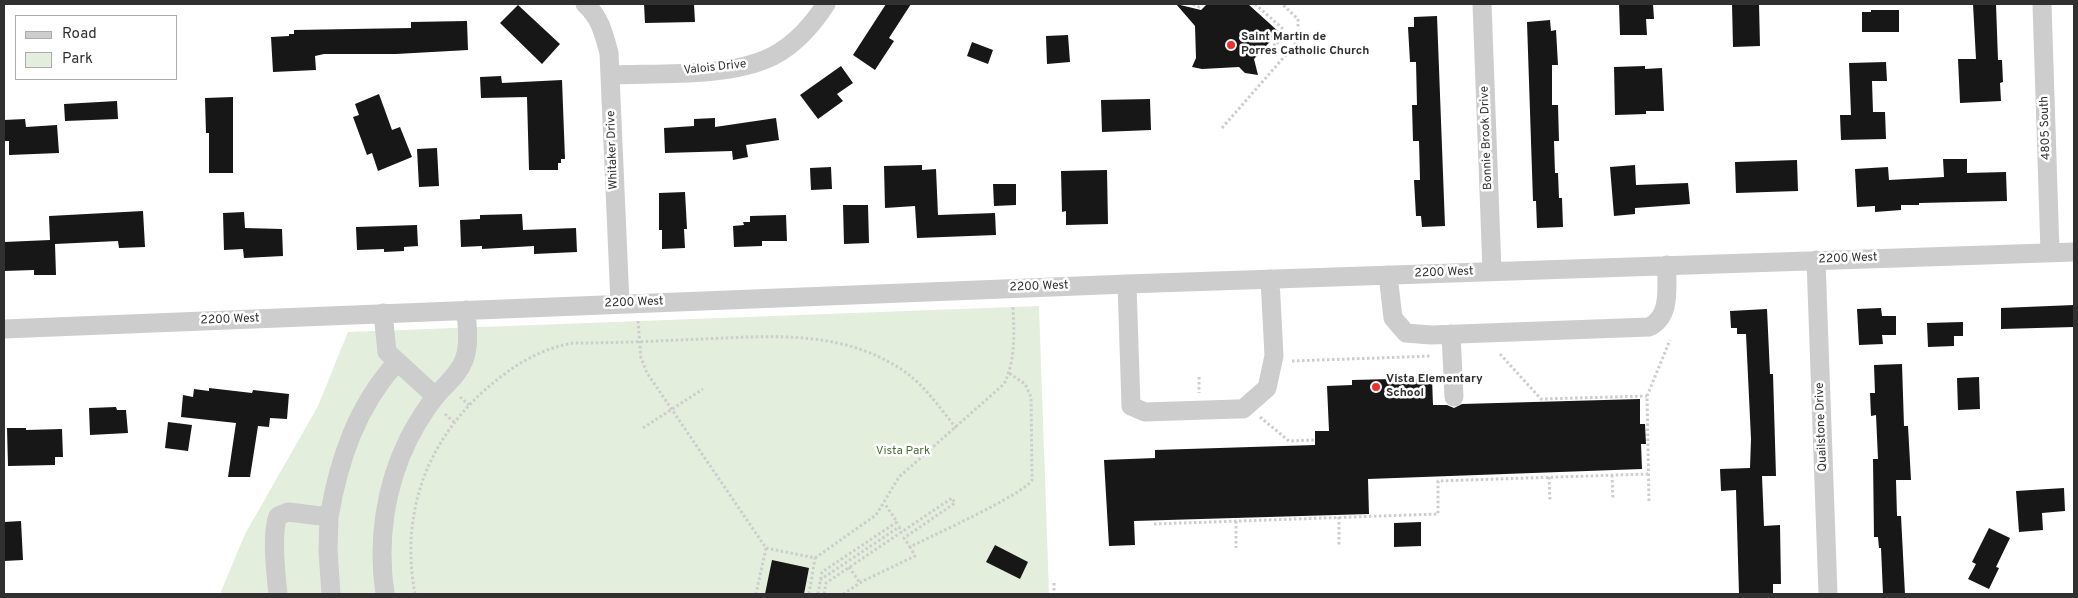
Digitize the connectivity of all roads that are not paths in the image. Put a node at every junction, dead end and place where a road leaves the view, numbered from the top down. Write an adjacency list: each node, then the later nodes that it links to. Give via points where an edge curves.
1 (585, 4): 5 (street, Whitaker Drive, via 604,32)
2 (826, 4): 5 (street, Valois Drive, via 802,34 765,60 746,66 710,70)
3 (1482, 4): 10 (street, Bonnie Brook Drive)
4 (2042, 4): 6 (street, 4805 South)
5 (610, 75): 14 (street, Whitaker Drive)
6 (2050, 252): 7 (street, 2200 West); 8 (street, 2200 West)
7 (2074, 252)
8 (1816, 260): 9 (street, 2200 West); 26 (street, Quailstone Drive)
9 (1667, 265): 10 (street, 2200 West); 18 (street, via 1665,312 1649,327)
10 (1492, 271): 11 (street, 2200 West)
11 (1388, 275): 12 (street, 2200 West); 18 (street, via 1393,318 1406,333)
12 (1270, 279): 13 (street, 2200 West); 13 (street, via 1274,356 1266,388 1243,409 1145,412 1131,406)
13 (1127, 284): 14 (street, 2200 West)
14 (620, 303): 15 (street, 2200 West)
15 (466, 310): 16 (street, 2200 West); 20 (street, via 468,341 464,360)
16 (383, 314): 17 (street, 2200 West); 19 (street, via 387,352)
17 (4, 329)
18 (1451, 334): 21 (street)
19 (397, 362): 20 (street); 22 (street, via 370,396 352,433 335,484)
20 (435, 396): 25 (street, via 410,437 390,488 382,542)
21 (1454, 397)
22 (330, 517): 23 (street, via 288,512 278,516 275,548); 24 (street)
23 (278, 594)
24 (331, 594)
25 (385, 594)
26 (1828, 594)

